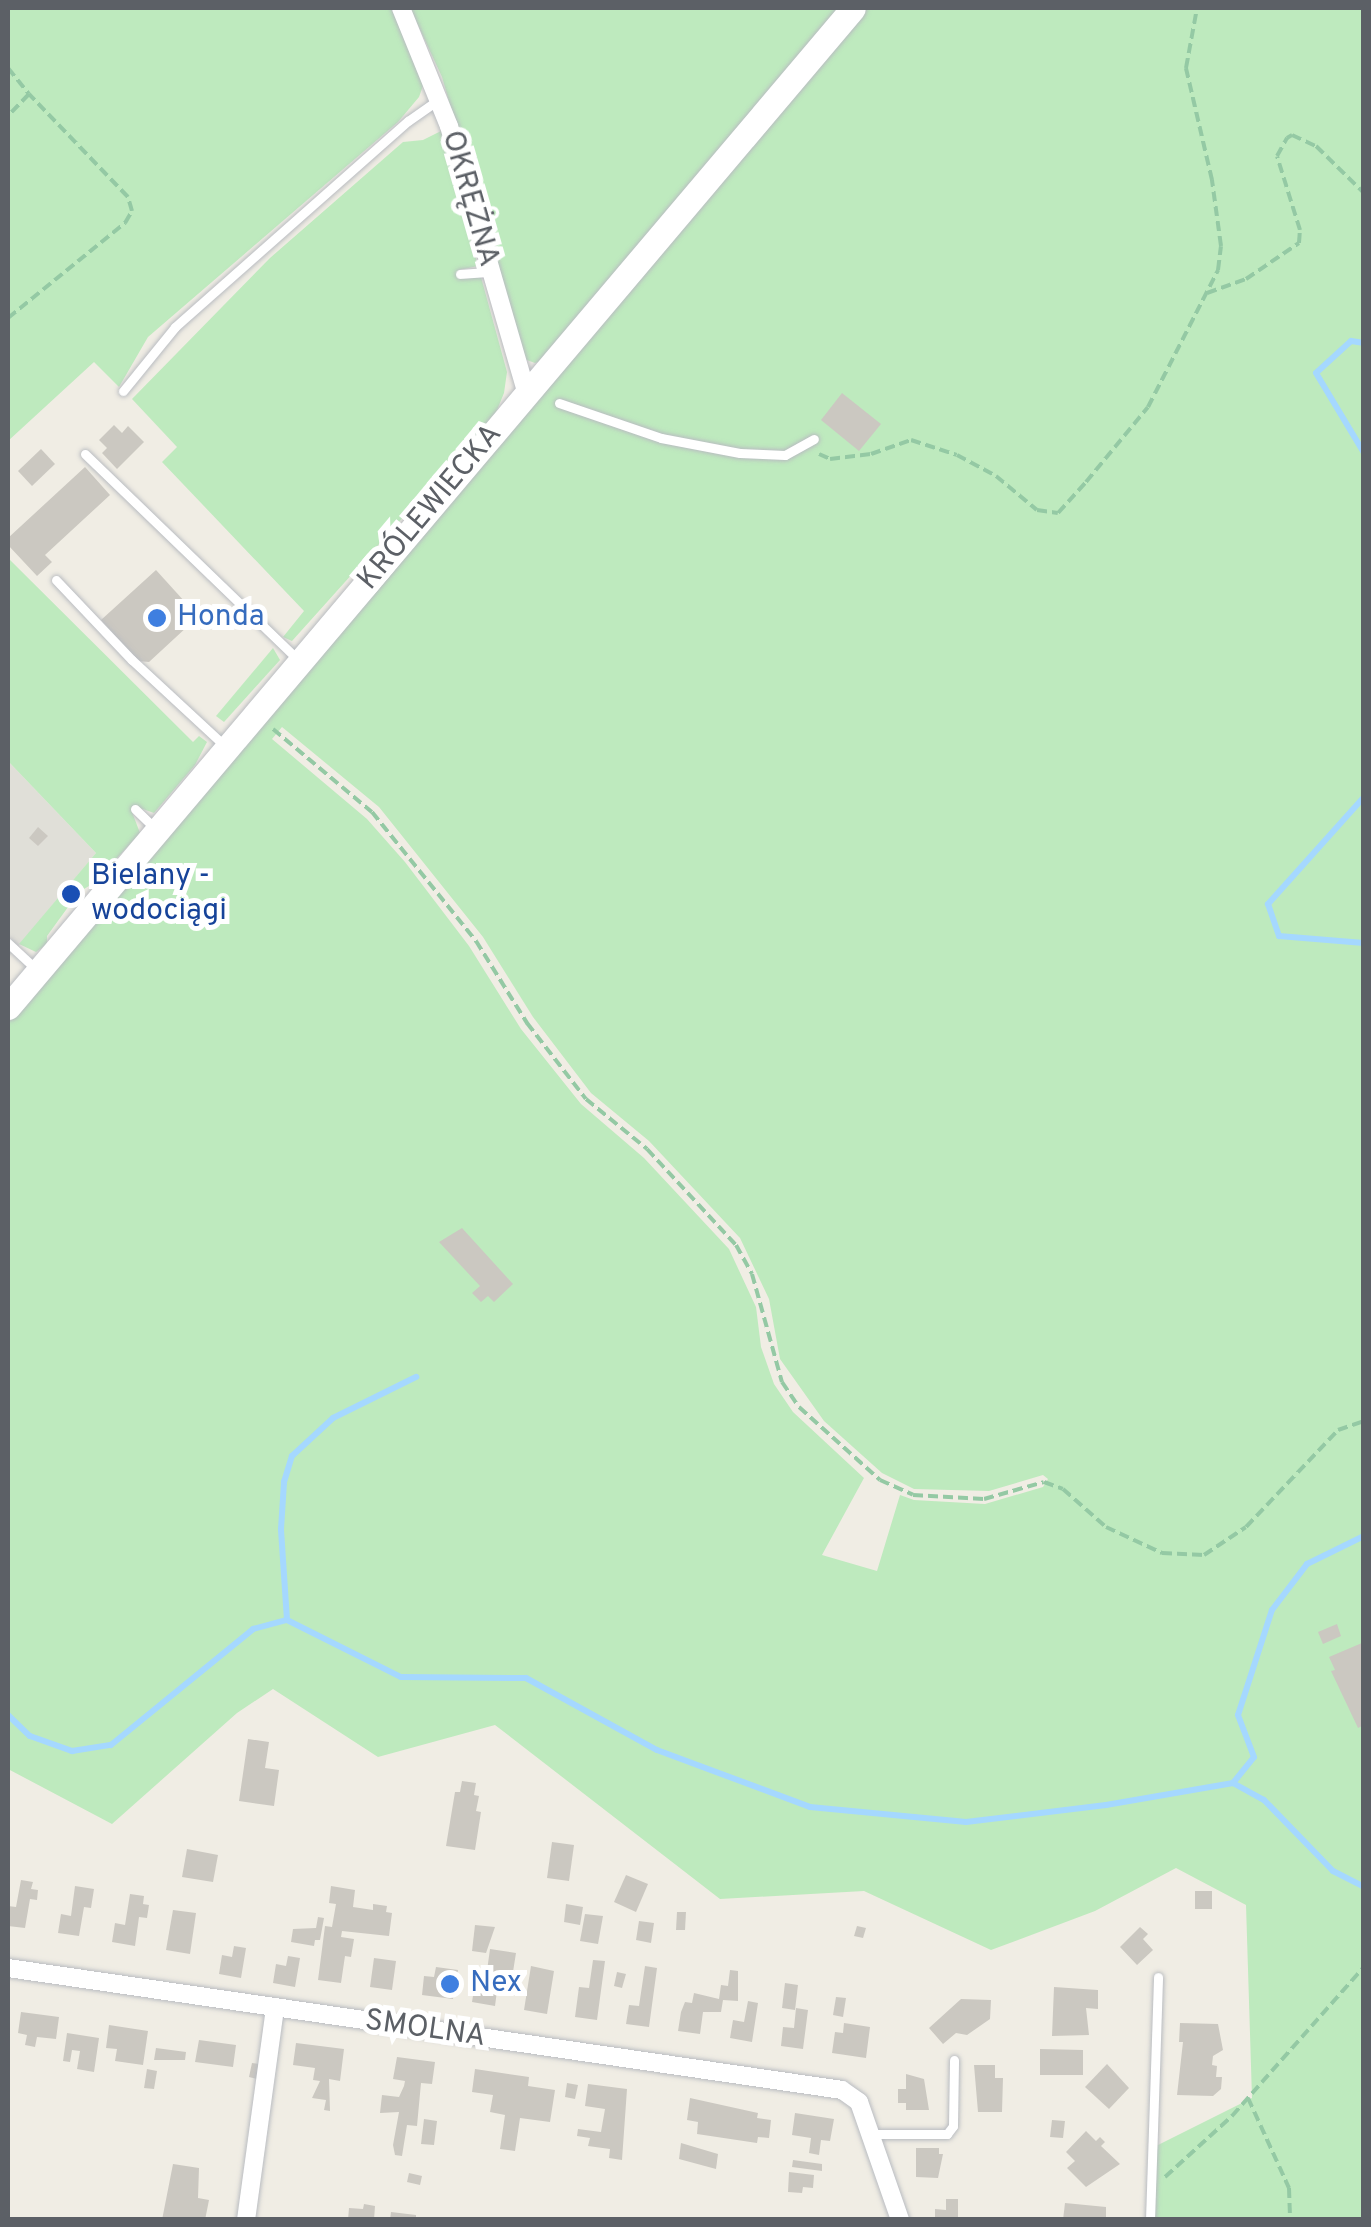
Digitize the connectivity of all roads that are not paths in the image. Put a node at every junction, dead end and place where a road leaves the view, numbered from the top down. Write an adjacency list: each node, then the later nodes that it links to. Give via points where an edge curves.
1 (401, 8): 3 (street, OKRĘŻNA)
2 (854, 8): 9 (main road, KRÓLEWIECKA)
3 (440, 99): 4 (lane); 5 (street, OKRĘŻNA)
4 (244, 266): 7 (lane); 8 (lane, via 175,327)
5 (490, 272): 6 (lane); 9 (street, OKRĘŻNA)
6 (460, 274)
7 (253, 275)
8 (123, 391)
9 (527, 394): 14 (main road, KRÓLEWIECKA)
10 (559, 402): 11 (lane, via 661,438 763,456 805,448)
11 (814, 439)
12 (85, 454): 14 (lane)
13 (56, 580): 15 (lane)
14 (300, 662): 15 (main road, KRÓLEWIECKA)
15 (227, 748): 17 (main road, KRÓLEWIECKA)
16 (135, 809): 17 (lane)
17 (158, 830): 19 (main road, KRÓLEWIECKA)
18 (8, 943): 19 (lane)
19 (38, 971): 20 (main road, KRÓLEWIECKA)
20 (8, 1007)
21 (8, 1968): 23 (street, SMOLNA)
22 (1158, 1977): 28 (lane)
23 (274, 2009): 25 (street, SMOLNA, via 842,2090 859,2102); 26 (street)
24 (954, 2060): 25 (lane, via 948,2134)
25 (870, 2134): 27 (street)
26 (246, 2220)
27 (900, 2220)
28 (1150, 2220)

